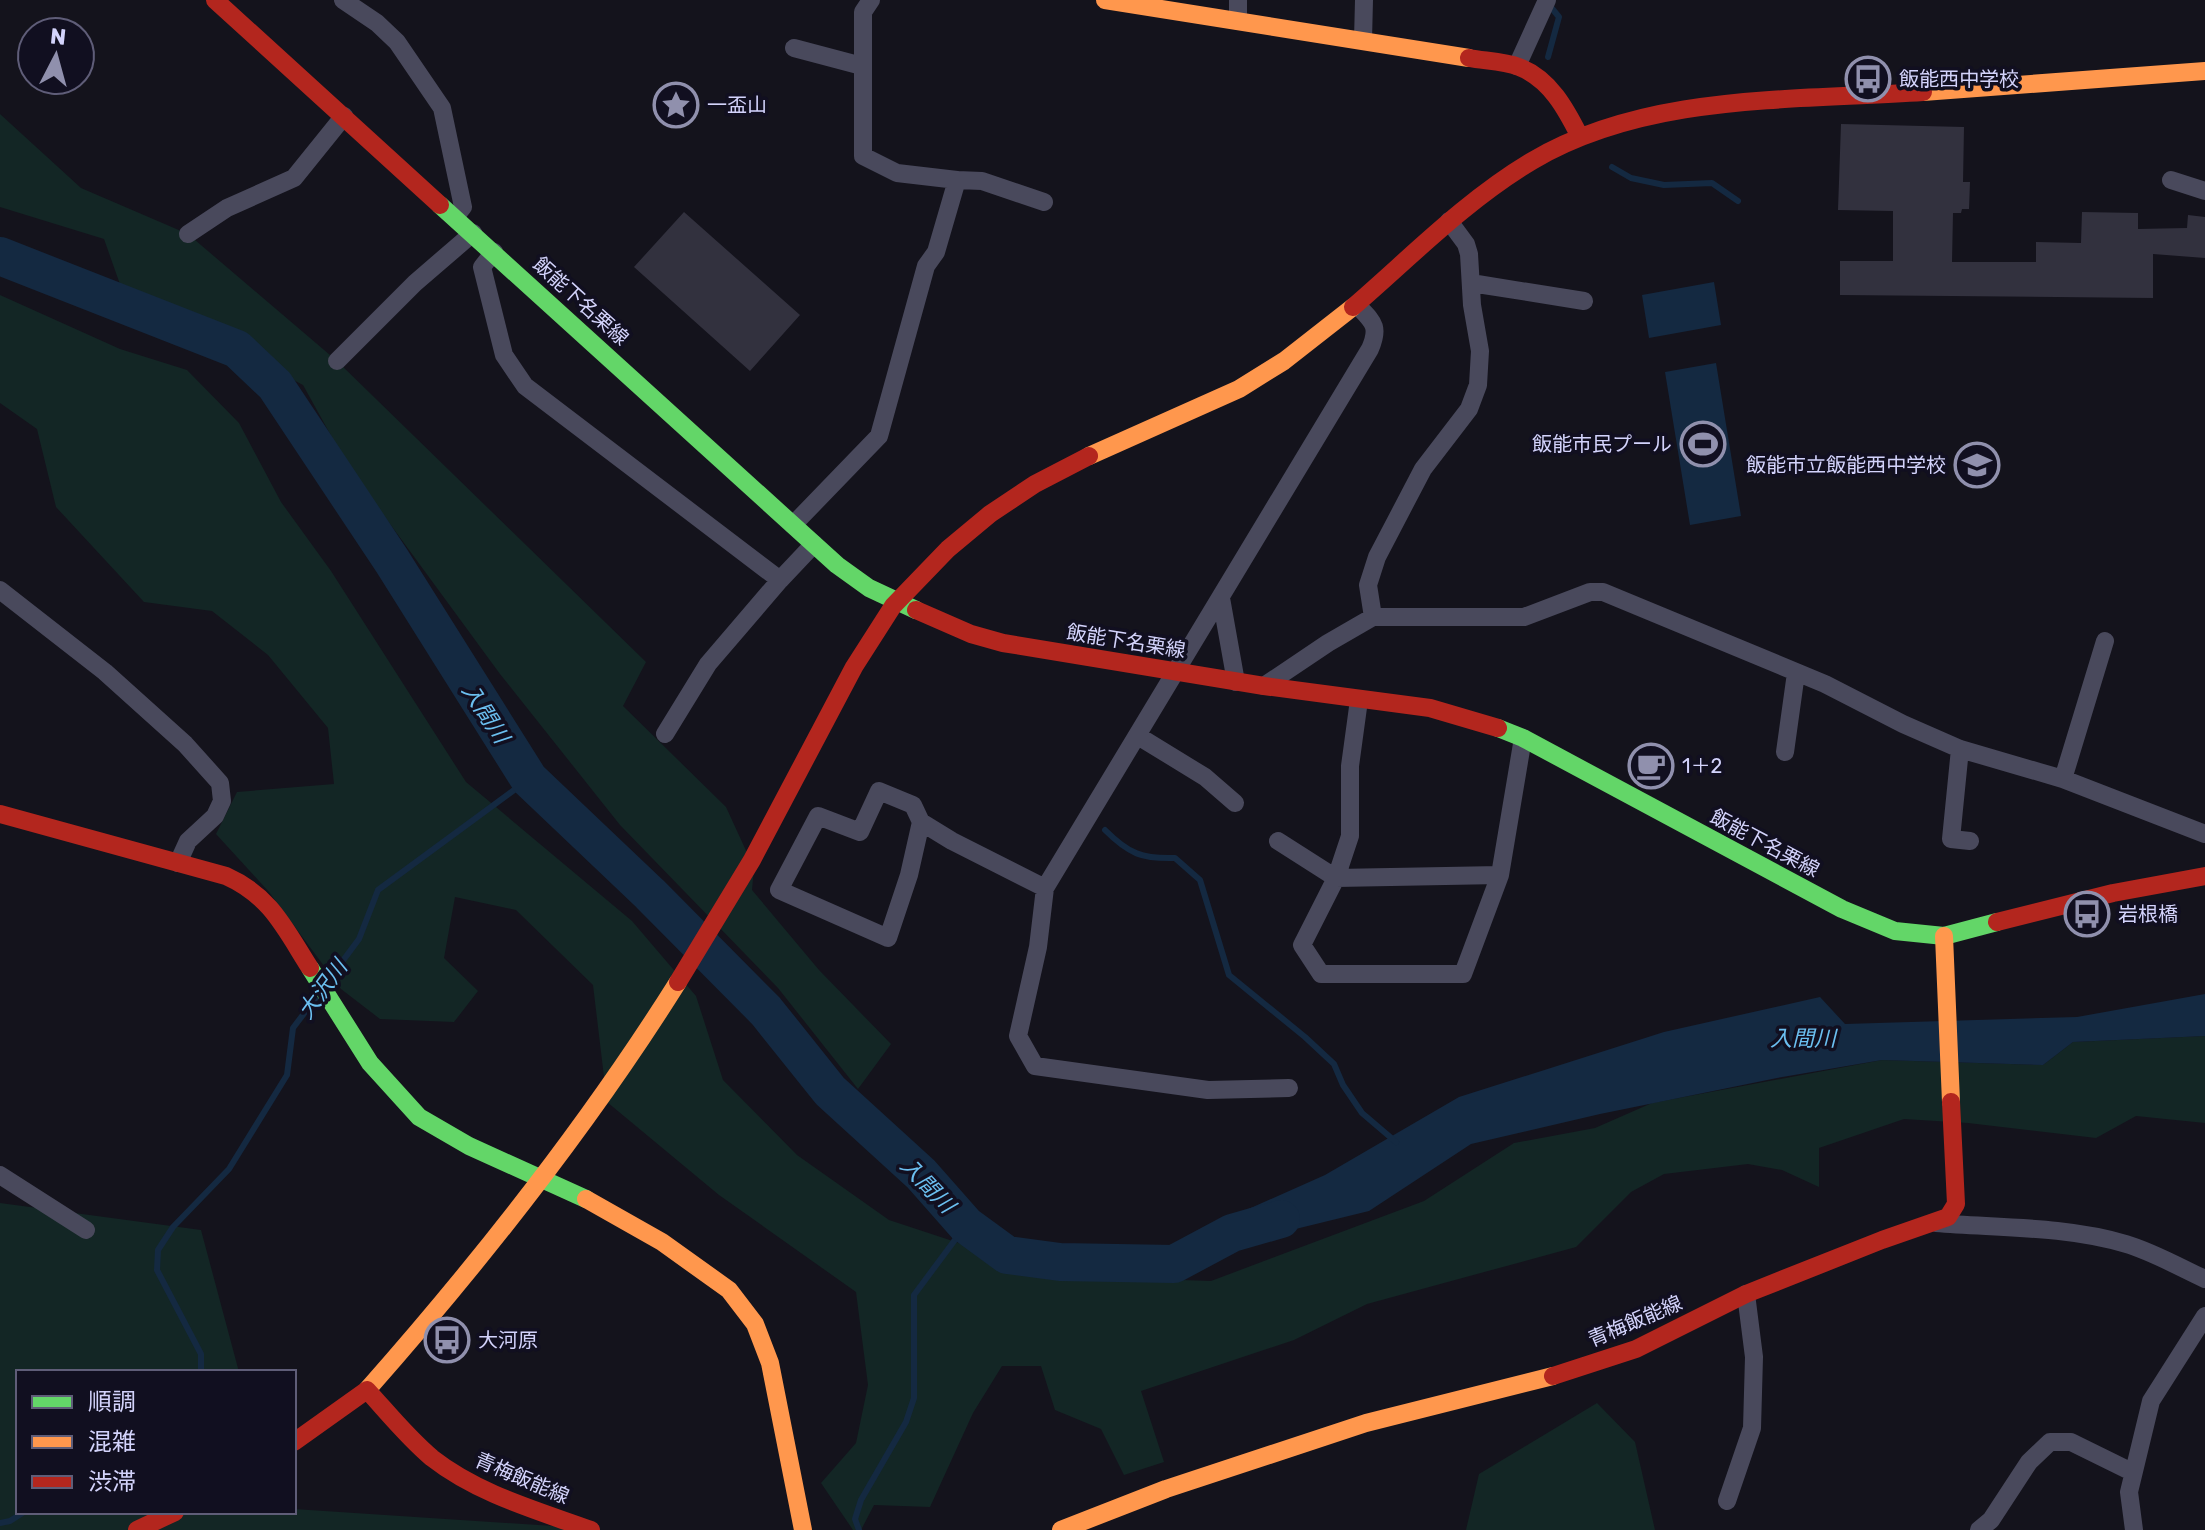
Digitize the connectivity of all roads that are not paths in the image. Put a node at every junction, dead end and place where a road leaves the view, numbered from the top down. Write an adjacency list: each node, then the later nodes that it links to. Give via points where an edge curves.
1 (215, 0): 14 (street, 飯能下名栗線)
2 (343, 0): 20 (street, via 397,42 442,108 463,207)
3 (871, 0): 11 (street, via 863,12)
4 (1105, 0): 8 (street)
5 (1238, 0): 8 (street)
6 (1364, 0): 9 (street)
7 (1545, 4): 12 (street)
8 (1238, 21): 9 (street)
9 (1363, 40): 12 (street)
10 (794, 48): 11 (street)
11 (862, 66): 16 (street, via 863,156 897,173)
12 (1517, 66): 15 (street, via 1552,89)
13 (2205, 71): 15 (street, via 1718,104)
14 (344, 116): 20 (street, 飯能下名栗線); 23 (street, via 294,178 227,208)
15 (1580, 137): 21 (street, via 1527,166)
16 (957, 180): 19 (street, via 982,181); 29 (street, via 936,252 926,266 879,436)
17 (2171, 180): 18 (street)
18 (2205, 191)
19 (1044, 202)
20 (455, 217): 22 (street, 飯能下名栗線)
21 (1449, 221): 25 (street, via 1466,244); 27 (street)
22 (473, 233): 24 (street, 飯能下名栗線); 28 (street)
23 (188, 234)
24 (494, 252): 29 (street, 飯能下名栗線); 31 (street, via 482,267 504,355 525,386)
25 (1471, 283): 26 (street); 35 (street, via 1480,351 1475,398 1423,469 1377,557 1368,585)
26 (1584, 301)
27 (1357, 305): 33 (street, via 1374,323 1370,349); 34 (street, via 1286,361 1241,388 1079,461 1014,497 949,548)
28 (337, 361)
29 (793, 525): 30 (street, 飯能下名栗線)
30 (814, 544): 31 (street); 34 (street, 飯能下名栗線, via 869,588)
31 (780, 580): 42 (street, via 708,664)
32 (0, 590): 54 (street, via 105,672 220,783 222,801 215,816 188,841)
33 (1221, 598): 37 (street); 39 (street)
34 (896, 601): 37 (street, 飯能下名栗線, via 1003,643); 62 (street, via 752,859 615,1078)
35 (1373, 617): 38 (street, via 1524,617 1603,592); 40 (street)
36 (2105, 641): 47 (street)
37 (1175, 672): 39 (street, 飯能下名栗線); 43 (street)
38 (1796, 673): 45 (street); 46 (street)
39 (1236, 682): 40 (street, 飯能下名栗線)
40 (1264, 686): 41 (street, 飯能下名栗線)
41 (1359, 700): 44 (street, 飯能下名栗線, via 1430,708); 57 (street, via 1350,766 1350,836)
42 (665, 734)
43 (1138, 736): 48 (street, via 1205,777); 58 (street)
44 (1523, 738): 55 (street); 59 (street, 飯能下名栗線, via 1876,925)
45 (1960, 749): 47 (street); 53 (street, via 1951,839)
46 (1785, 752)
47 (2063, 779): 51 (street)
48 (1235, 803)
49 (0, 814): 54 (street)
50 (921, 822): 50 (street, via 913,805 879,791 860,832 818,816 779,890 888,938); 58 (street)
51 (2205, 834)
52 (1278, 841): 57 (street)
53 (1970, 841)
54 (178, 863): 62 (street, via 226,876 261,895 370,1063 419,1117)
55 (1500, 875): 57 (street); 57 (street, via 1463,974 1321,974 1302,945)
56 (2205, 876): 59 (street, 飯能下名栗線, via 2113,893)
57 (1336, 878)
58 (1045, 888): 60 (street, via 1018,1036 1035,1066 1208,1090)
59 (1944, 936): 63 (street, via 1955,1209)
60 (1289, 1088)
61 (0, 1175): 64 (street)
62 (543, 1178): 68 (street); 75 (street, via 662,1242 729,1290 755,1324 770,1363)
63 (1934, 1223): 65 (street, via 2105,1239); 66 (street, 青梅飯能線)
64 (86, 1230)
65 (2205, 1279)
66 (1746, 1294): 71 (street, via 1754,1357 1752,1428); 76 (street, 青梅飯能線, via 1636,1349 1539,1381 1366,1423)
67 (2205, 1316): 70 (street, via 2151,1401)
68 (367, 1390): 69 (street); 74 (street, 青梅飯能線, via 443,1466 477,1486)
69 (296, 1441)
70 (2132, 1472): 77 (street, via 2071,1442 2050,1442); 78 (street)
71 (1727, 1501)
72 (171, 1514): 73 (street)
73 (137, 1530)
74 (591, 1530)
75 (803, 1530)
76 (1061, 1530)
77 (1979, 1530)
78 (2134, 1530)

